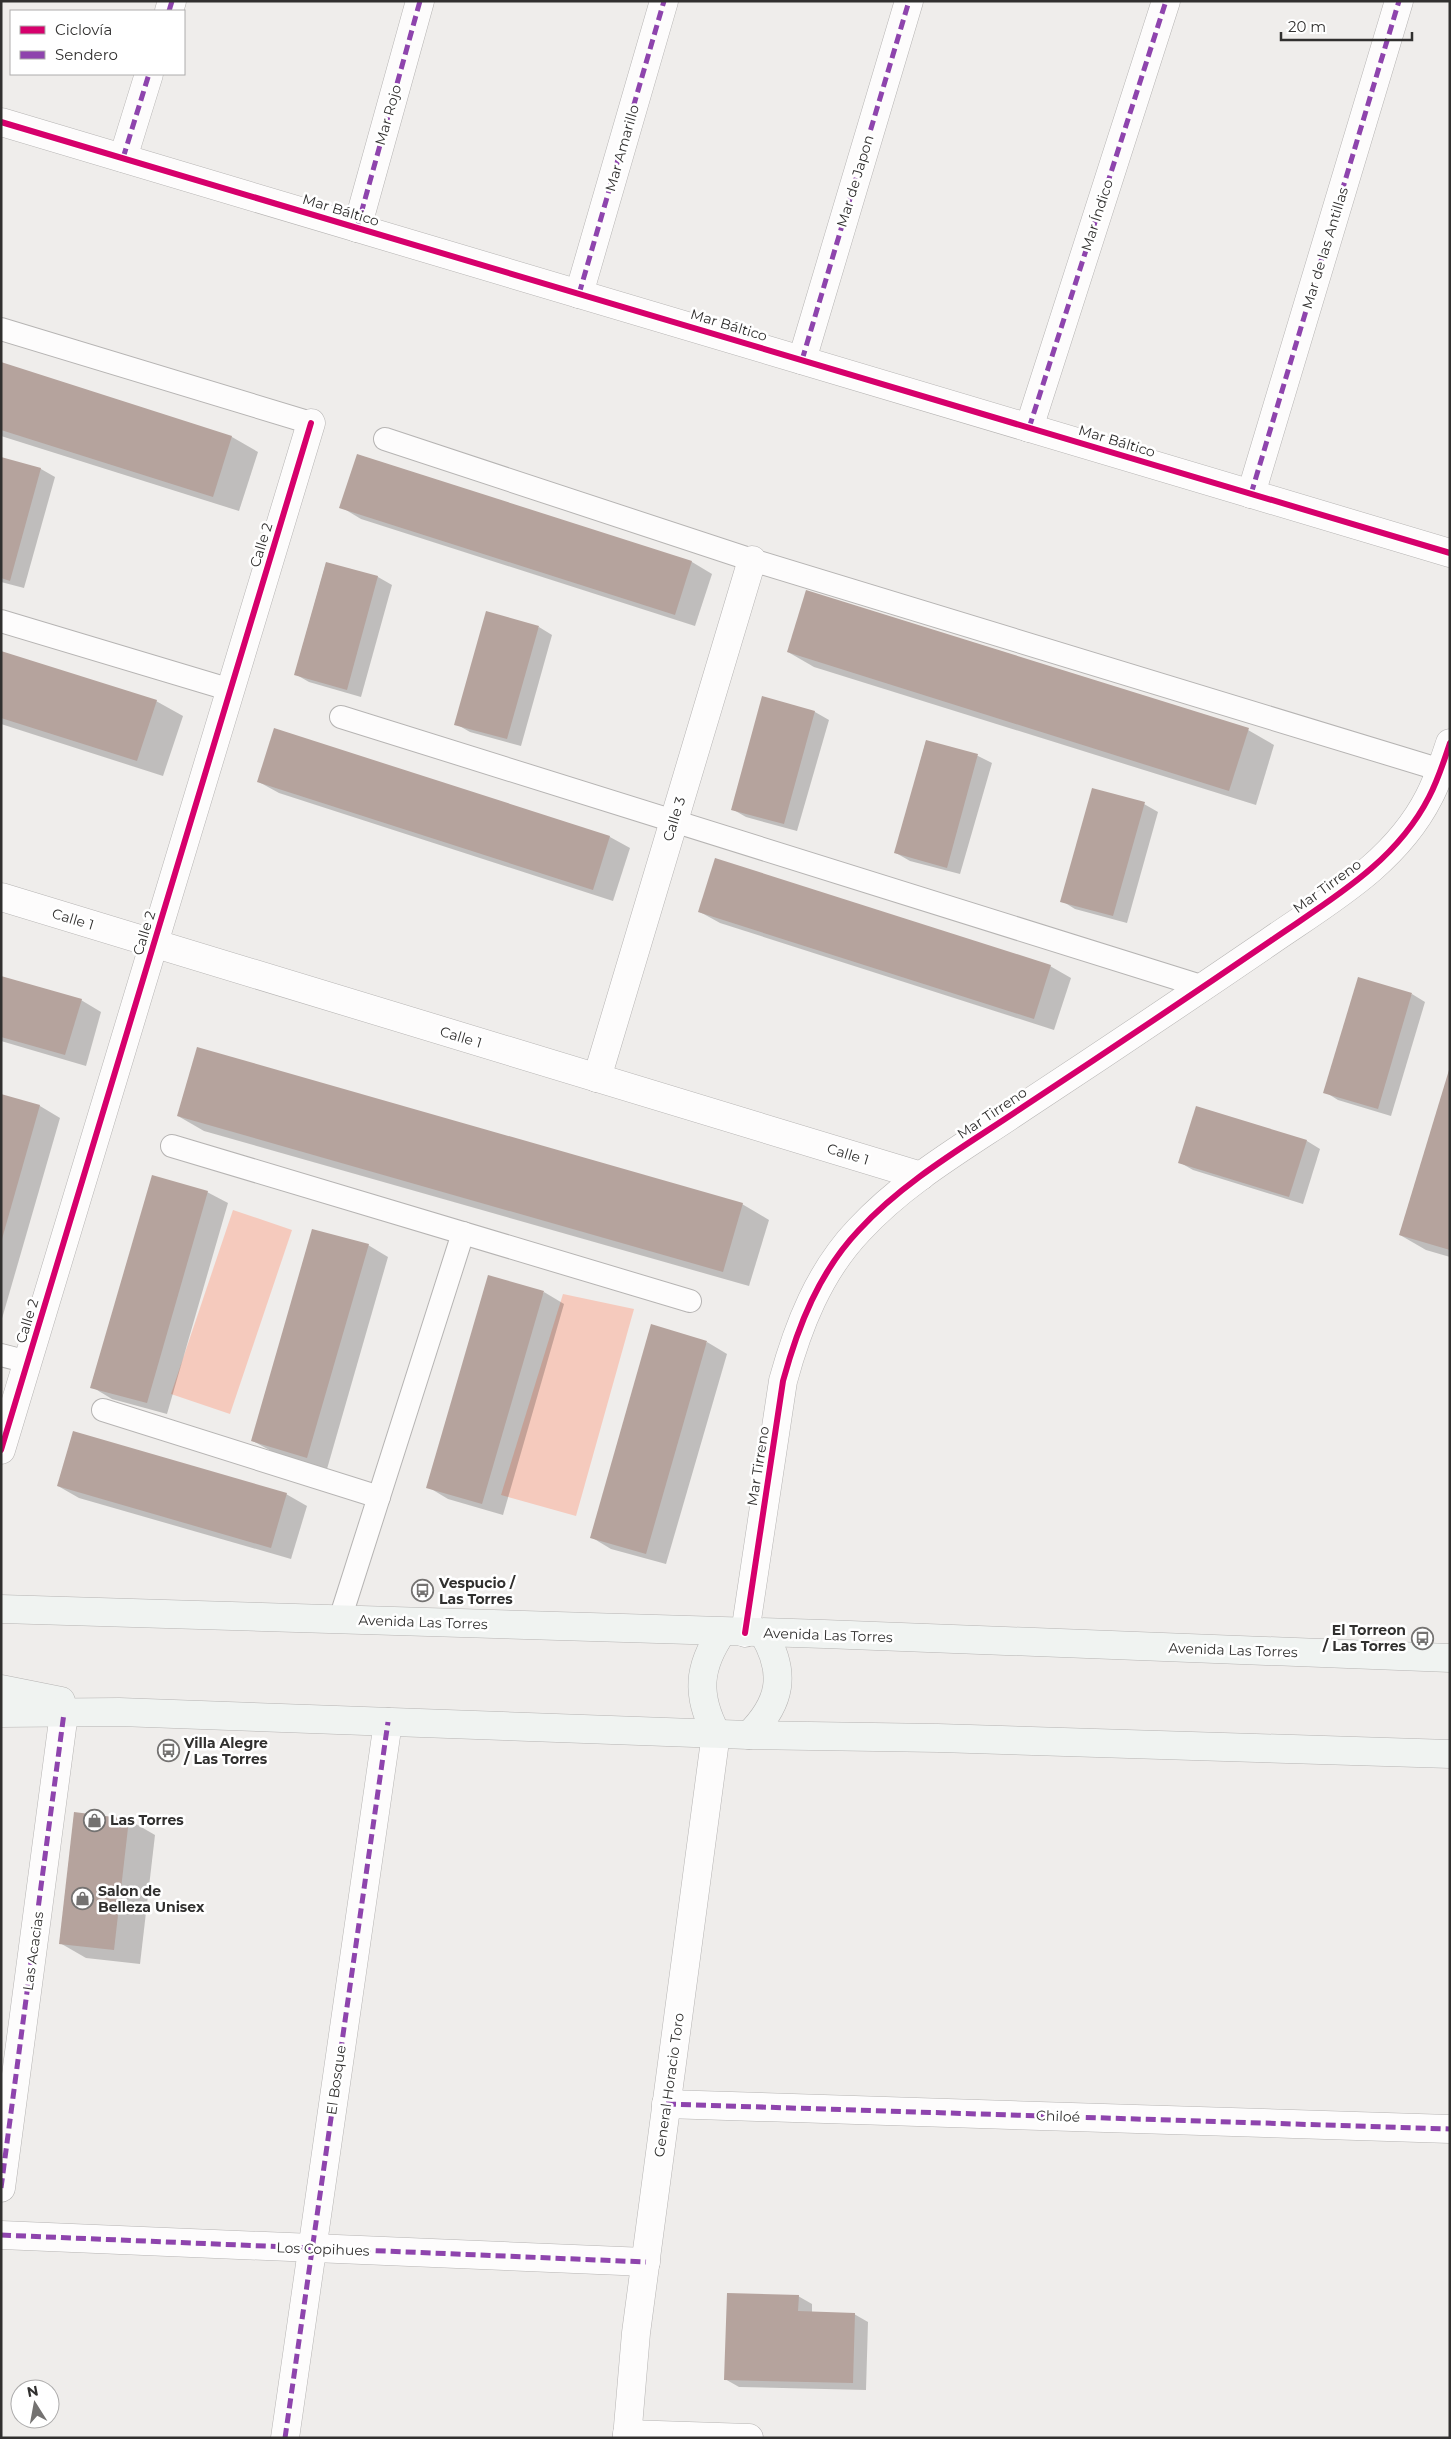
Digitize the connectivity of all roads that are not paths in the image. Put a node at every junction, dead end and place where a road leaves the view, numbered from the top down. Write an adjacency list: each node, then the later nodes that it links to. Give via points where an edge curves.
1 (420, 1): 9 (street, Mar Rojo)
2 (664, 1): 10 (street, Mar Amarillo)
3 (908, 1): 12 (street, Mar de Japon)
4 (1166, 1): 14 (street, Mar Índico)
5 (1399, 1): 16 (street, Mar de las Antillas)
6 (149, 75): 8 (street)
7 (1, 122): 8 (street, Mar Báltico)
8 (123, 158): 9 (street, Mar Báltico)
9 (357, 228): 10 (street, Mar Báltico)
10 (579, 294): 12 (street, Mar Báltico)
11 (1, 329): 13 (lane)
12 (802, 360): 14 (street, Mar Báltico)
13 (311, 423): 20 (street, Calle 2)
14 (1029, 428): 16 (street, Mar Báltico)
15 (385, 439): 18 (lane)
16 (1251, 494): 17 (street, Mar Báltico)
17 (1450, 553)
18 (752, 560): 23 (lane); 24 (street, Calle 3)
19 (1, 621): 20 (lane)
20 (231, 690): 26 (street, Calle 2)
21 (341, 717): 24 (lane)
22 (1450, 743): 23 (street, Mar Tirreno)
23 (1441, 770): 27 (street, Mar Tirreno, via 1413,823 1373,868)
24 (674, 822): 27 (lane); 28 (street, Calle 3)
25 (1, 896): 26 (street, Calle 1)
26 (154, 943): 28 (street, Calle 1); 34 (street, Calle 2)
27 (1204, 987): 30 (street, Mar Tirreno)
28 (597, 1078): 30 (street, Calle 1)
29 (172, 1146): 31 (lane)
30 (921, 1176): 42 (street, Mar Tirreno, via 858,1230 816,1291 802,1320 783,1382)
31 (463, 1233): 32 (lane); 37 (lane)
32 (690, 1302)
33 (1, 1354): 34 (lane)
34 (28, 1362): 36 (street, Calle 2)
35 (103, 1410): 37 (lane)
36 (1, 1450)
37 (379, 1497): 41 (lane)
38 (1, 1609): 39 (main road, Avenida Las Torres)
39 (56, 1611): 40 (main road, Avenida Las Torres); 41 (main road, Avenida Las Torres)
40 (1, 1618)
41 (340, 1619): 42 (main road, Avenida Las Torres)
42 (743, 1633): 43 (main road, Avenida Las Torres); 49 (main road, via 712,1647 704,1665 703,1701); 50 (main road, via 772,1649 777,1665 774,1703 764,1720)
43 (1450, 1658)
44 (1, 1690): 45 (main road)
45 (119, 1712): 47 (main road); 48 (main road)
46 (1, 1713): 47 (main road)
47 (64, 1713): 54 (street, Las Acacias)
48 (388, 1722): 49 (main road); 56 (street, El Bosque)
49 (716, 1733): 50 (main road); 52 (street, General Horacio Toro)
50 (749, 1735): 51 (main road)
51 (1450, 1754)
52 (666, 2104): 53 (street, Chiloé); 57 (street, General Horacio Toro)
53 (1450, 2129)
54 (1, 2188)
55 (1, 2235): 56 (street, Los Copihues)
56 (312, 2248): 57 (street, Los Copihues); 59 (street, El Bosque)
57 (646, 2262): 58 (street, General Horacio Toro)
58 (627, 2436): 60 (street)
59 (285, 2438)
60 (749, 2438)

